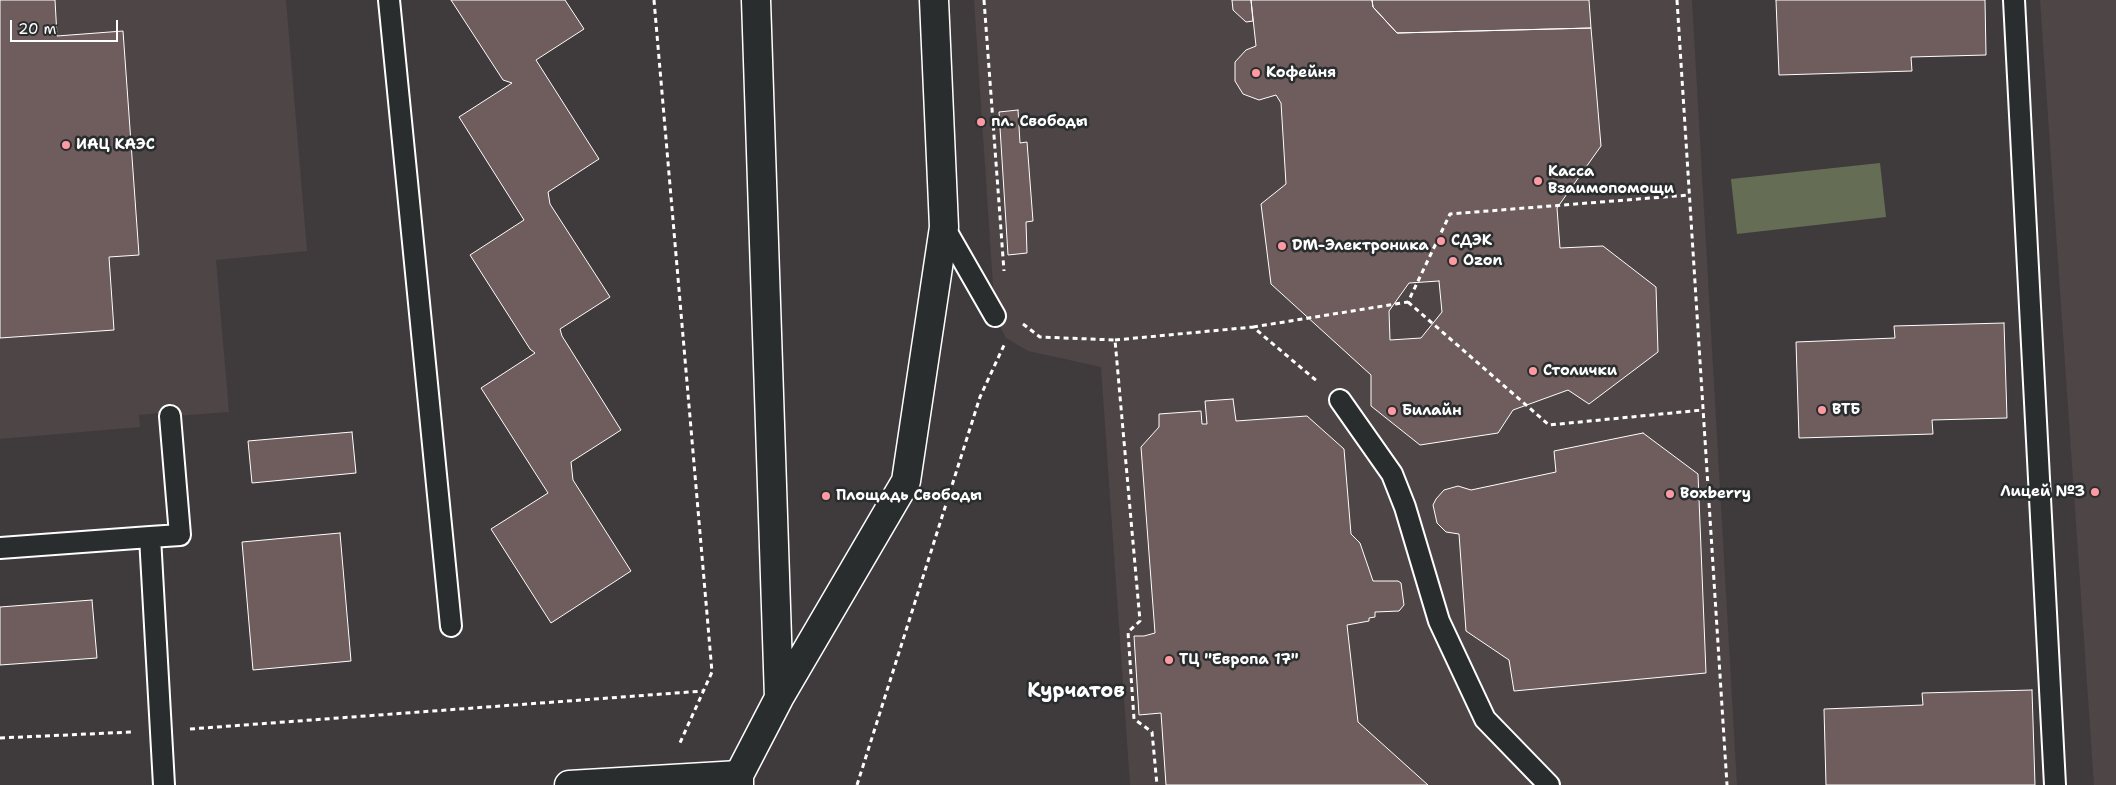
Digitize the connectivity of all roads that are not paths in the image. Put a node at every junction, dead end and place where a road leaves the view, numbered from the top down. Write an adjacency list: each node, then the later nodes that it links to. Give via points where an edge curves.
1 (389, 0): 11 (lane)
2 (756, 0): 12 (main road)
3 (934, 0): 5 (main road)
4 (2014, 0): 17 (lane)
5 (944, 227): 6 (lane); 12 (main road, via 906,481)
6 (996, 316)
7 (1340, 400): 16 (lane, via 1392,474 1406,507 1440,621 1484,719)
8 (170, 416): 9 (lane, via 180,535)
9 (150, 537): 10 (lane); 14 (lane)
10 (0, 548)
11 (451, 626)
12 (779, 698): 13 (main road)
13 (739, 780): 15 (main road, via 671,779)
14 (164, 785)
15 (569, 785)
16 (1549, 785)
17 (2055, 785)

